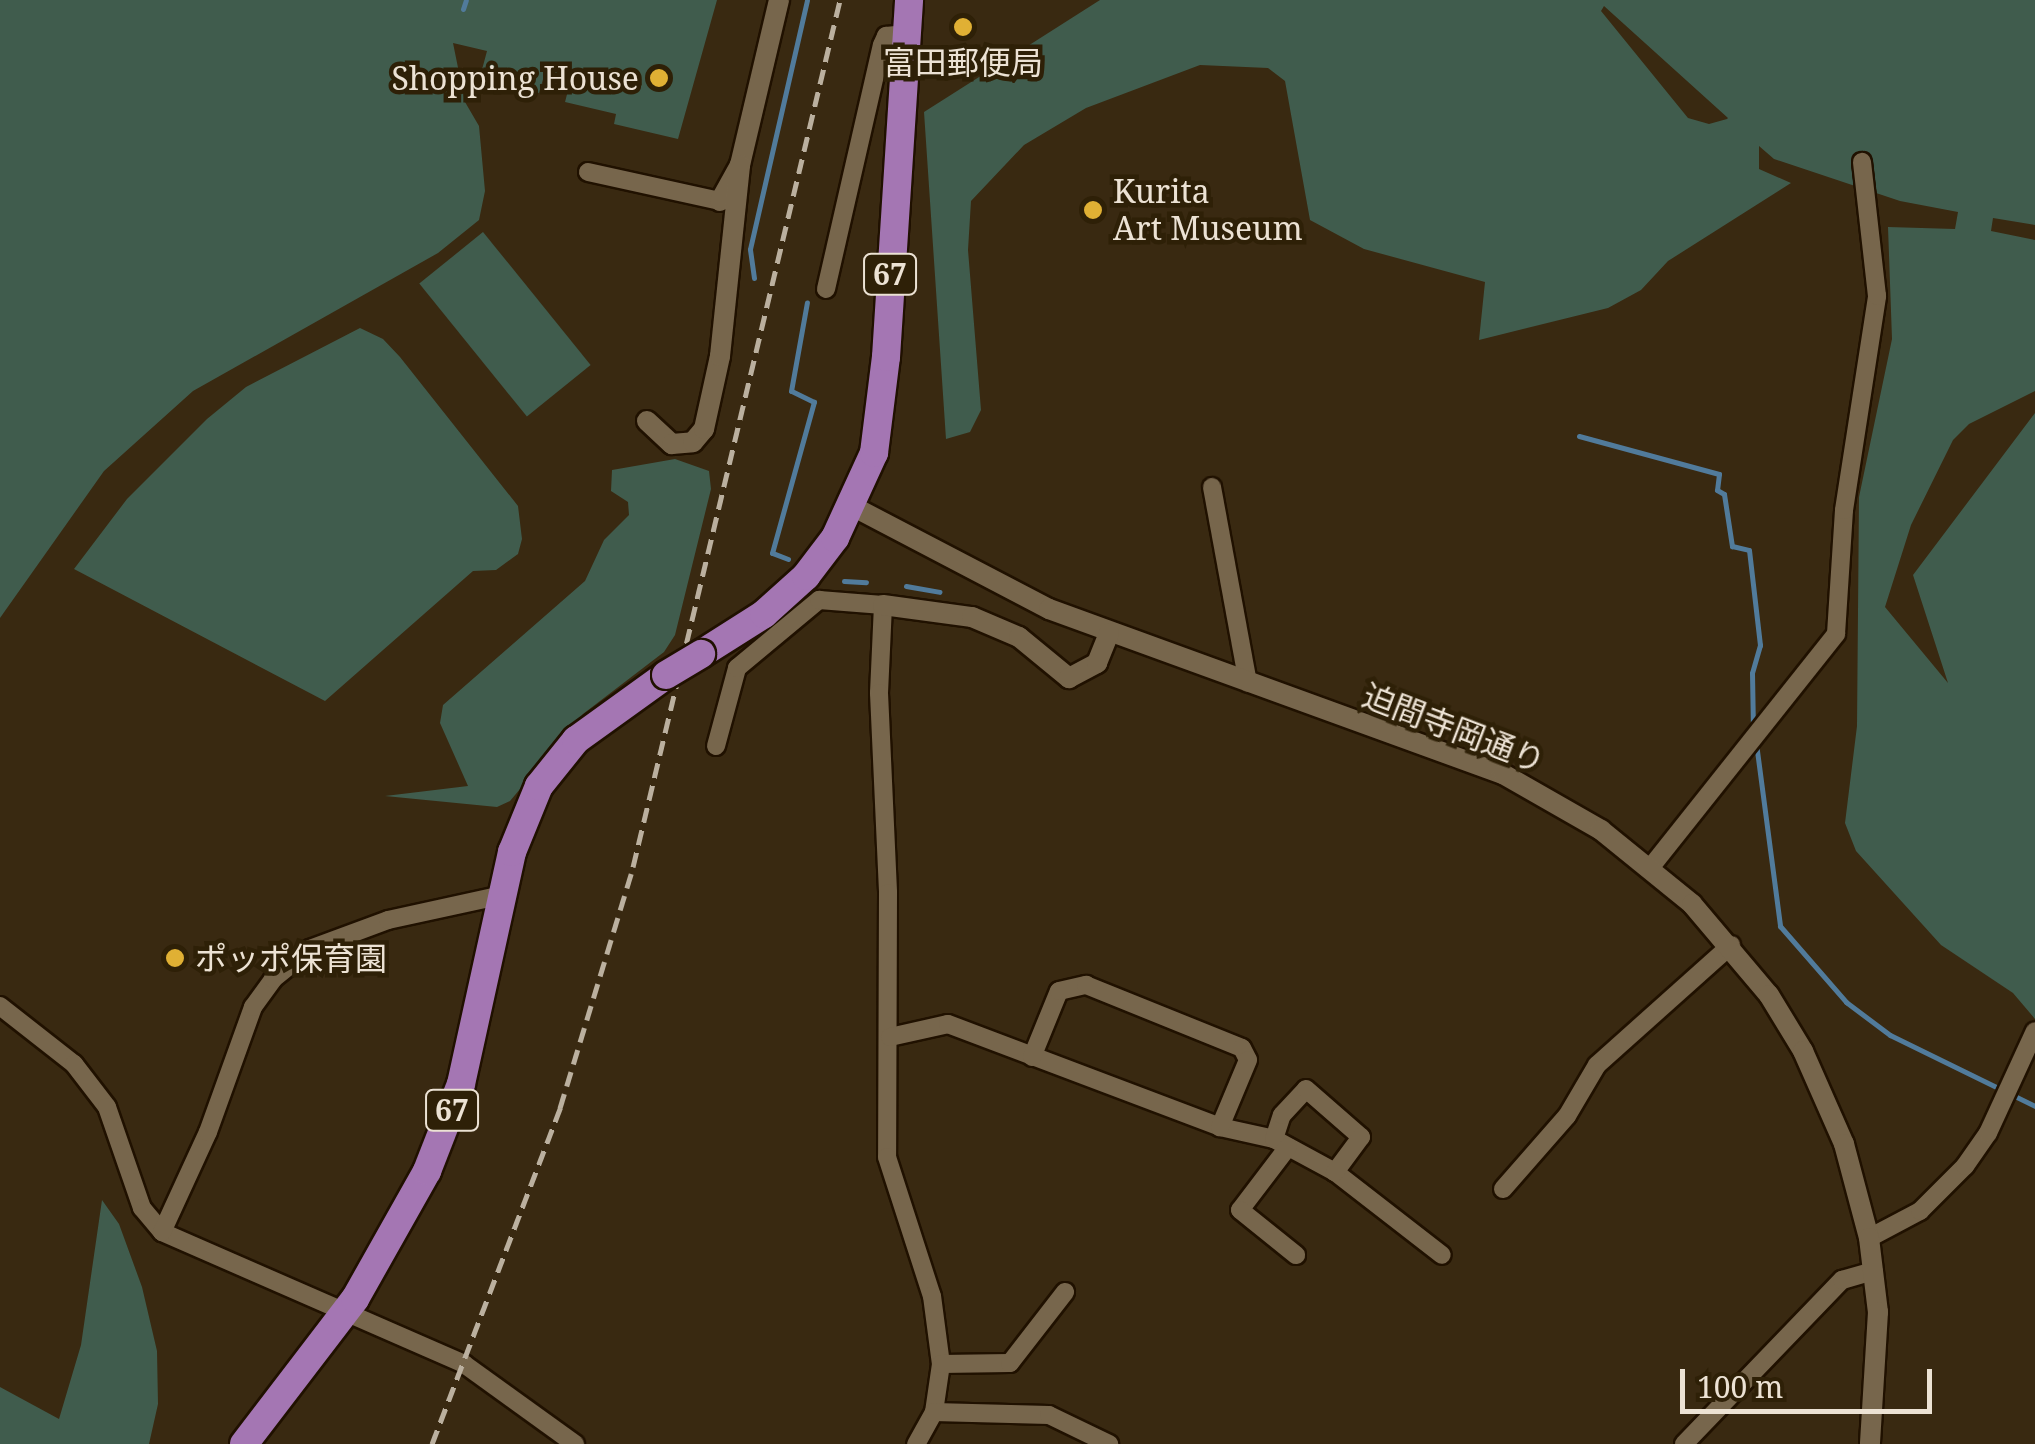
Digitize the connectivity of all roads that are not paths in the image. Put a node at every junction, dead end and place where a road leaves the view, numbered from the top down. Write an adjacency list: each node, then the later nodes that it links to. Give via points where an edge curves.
1 (779, 0): 5 (street)
2 (908, 0): 3 (main road, 67)
3 (904, 34): 8 (street, via 886,36 882,45); 11 (main road, 67, via 881,420)
4 (1862, 162): 16 (street, via 1876,296 1844,510 1836,634)
5 (740, 165): 7 (street); 9 (street, via 720,356 704,428 692,442 672,444)
6 (588, 172): 7 (street)
7 (720, 201)
8 (826, 290)
9 (647, 420)
10 (1212, 487): 14 (street)
11 (852, 506): 13 (street, 迫間寺岡通り, via 981,576); 17 (main road, 67, bridge, via 806,576 764,614 590,729 548,772 520,828)
12 (883, 606): 13 (street, via 972,616 1020,637 1069,678 1097,663); 15 (street, via 819,600 737,668); 21 (street, via 879,693)
13 (1109, 632): 14 (street, 迫間寺岡通り)
14 (1248, 683): 16 (street, 迫間寺岡通り, via 1503,774 1602,830)
15 (716, 746)
16 (1650, 868): 18 (street, 迫間寺岡通り)
17 (503, 895): 27 (street, via 388,920 326,943 273,979 253,1007 208,1132); 33 (main road, 67, via 449,1120 402,1223)
18 (1731, 946): 26 (street, via 1597,1065 1567,1116); 28 (street, 迫間寺岡通り, via 1803,1051 1844,1144)
19 (0, 1006): 27 (street, via 74,1064 107,1106 142,1208)
20 (2035, 1031): 28 (street, via 1988,1133 1965,1166 1920,1212)
21 (890, 1037): 22 (street, via 948,1024); 34 (street, via 888,1157 932,1296)
22 (1032, 1056): 23 (street); 23 (street, via 1059,992 1086,986 1242,1048 1248,1060)
23 (1220, 1127): 24 (street)
24 (1282, 1143): 25 (street); 25 (street, via 1282,1115 1306,1089 1361,1137); 29 (street, via 1240,1210)
25 (1335, 1172): 30 (street)
26 (1503, 1189)
27 (162, 1232): 33 (street)
28 (1869, 1238): 31 (street, 迫間寺岡通り)
29 (1296, 1255)
30 (1442, 1255)
31 (1874, 1270): 40 (street, via 1842,1280); 41 (street, 迫間寺岡通り, via 1877,1366)
32 (1065, 1292): 34 (street, via 1010,1363)
33 (348, 1309): 36 (street, via 464,1364); 37 (main road, 67)
34 (941, 1364): 35 (street)
35 (934, 1412): 38 (street); 39 (street, via 1050,1415)
36 (563, 1440)
37 (244, 1444)
38 (916, 1444)
39 (1109, 1444)
40 (1684, 1444)
41 (1870, 1444)

